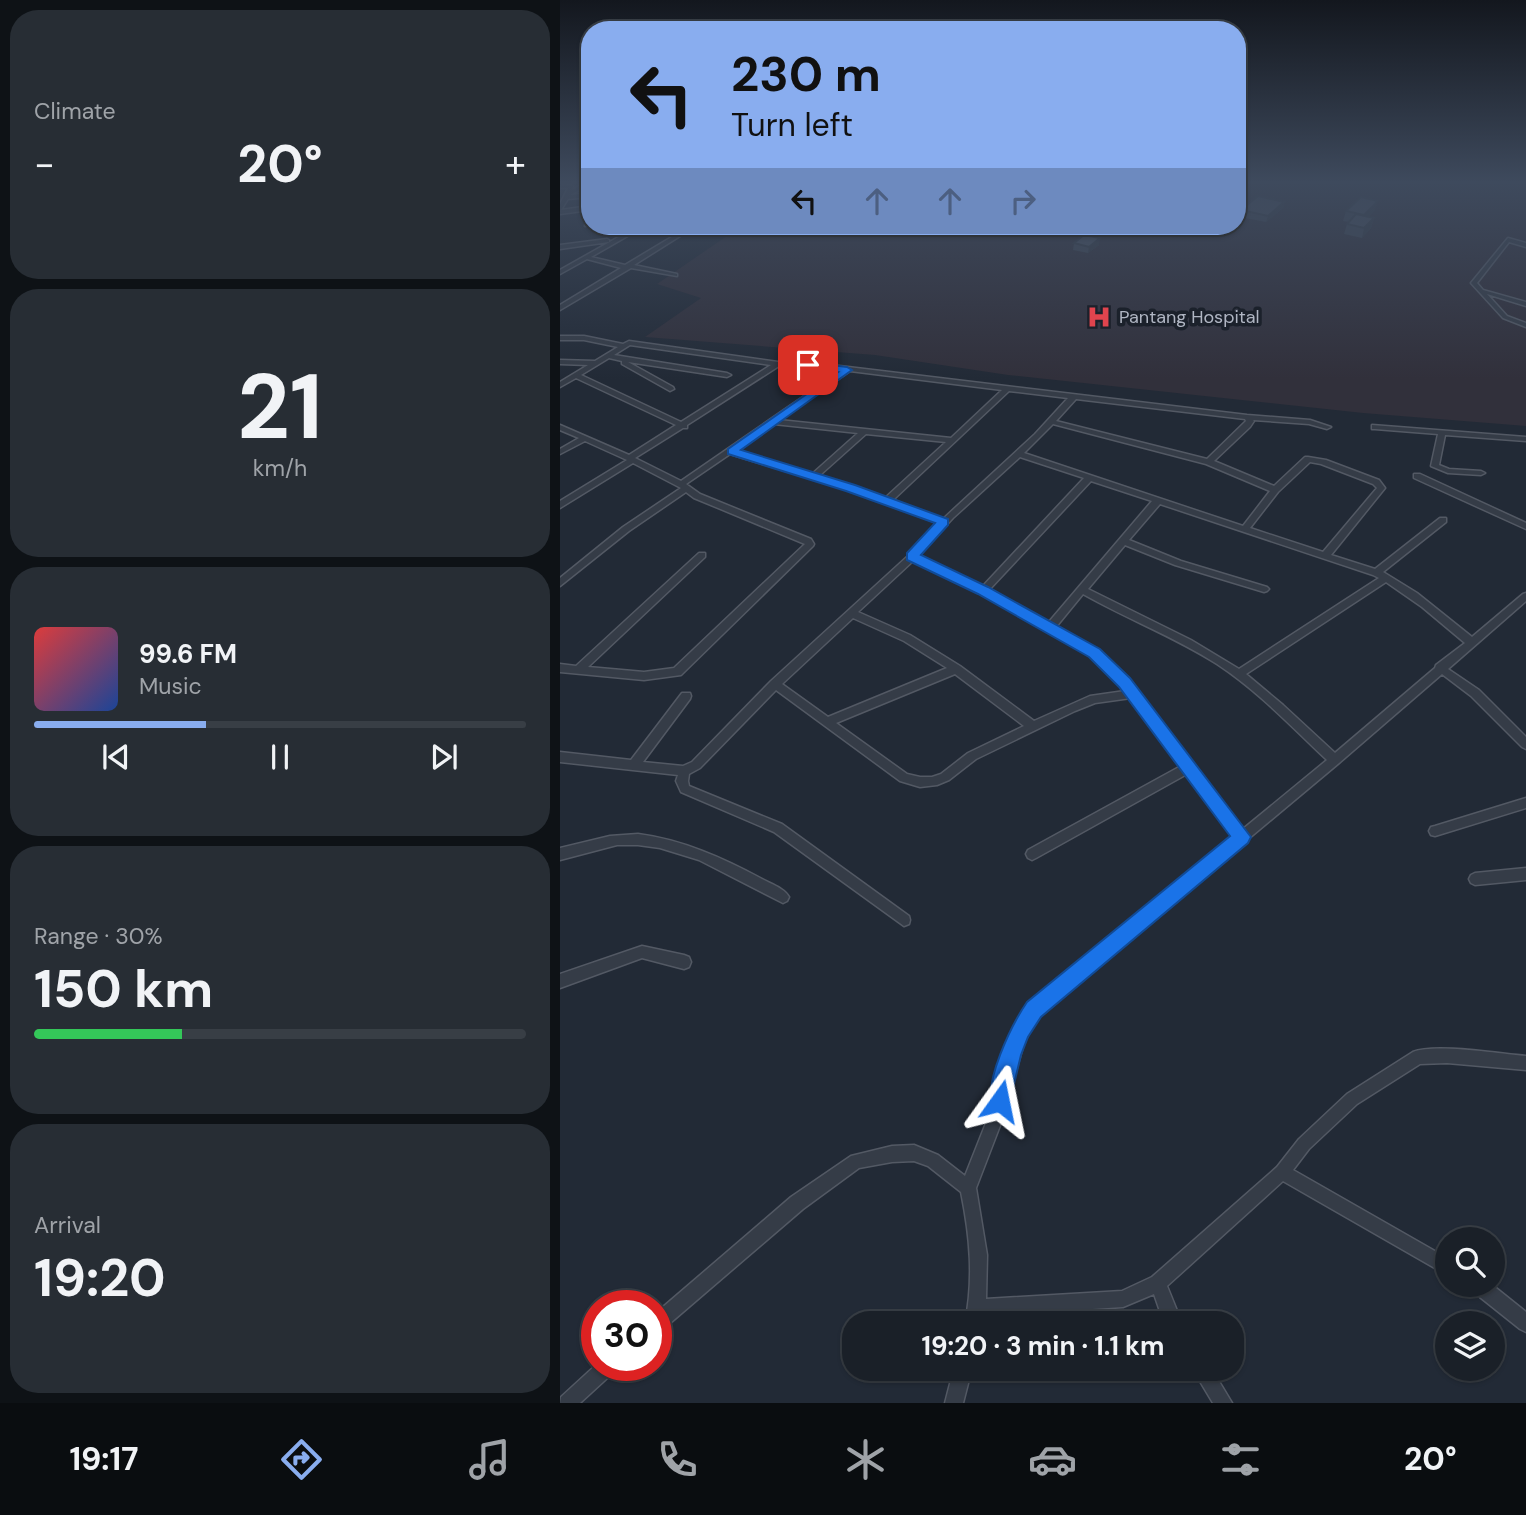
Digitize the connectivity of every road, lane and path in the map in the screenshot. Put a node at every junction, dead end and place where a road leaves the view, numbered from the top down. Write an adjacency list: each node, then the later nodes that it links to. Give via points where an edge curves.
1 (602, 247): 4 (street)
2 (659, 247): 7 (street)
3 (1501, 247): 10 (street, via 1474,283)
4 (585, 257): 5 (street); 7 (street)
5 (577, 261): 6 (street); 8 (street)
6 (560, 262)
7 (629, 267): 9 (street); 12 (street)
8 (560, 272)
9 (675, 275)
10 (1482, 290): 11 (street); 13 (street, via 1505,317)
11 (1526, 304)
12 (560, 308)
13 (1526, 325)
14 (560, 338): 15 (street)
15 (626, 346): 16 (street); 20 (street)
16 (609, 356): 17 (street); 19 (street)
17 (619, 359): 22 (street); 25 (street)
18 (560, 362): 19 (street)
19 (596, 363): 23 (street)
20 (778, 364): 21 (street); 31 (street)
21 (847, 370): 26 (street); 29 (street)
22 (727, 375)
23 (576, 376): 24 (street); 31 (street)
24 (560, 384)
25 (670, 389)
26 (1006, 390): 27 (street); 39 (street)
27 (1074, 396): 28 (street); 30 (street)
28 (1247, 417): 34 (street, via 1310,422); 44 (street, via 1247,425)
29 (774, 422): 35 (street); 41 (street)
30 (1052, 422): 42 (street); 44 (street)
31 (684, 426): 43 (street)
32 (560, 427): 37 (street)
33 (1375, 427): 36 (street)
34 (1327, 428)
35 (864, 431): 39 (street); 47 (street)
36 (1442, 432): 38 (street); 45 (street, via 1435,466)
37 (585, 438): 40 (street); 43 (street)
38 (1526, 439)
39 (952, 440): 52 (street)
40 (560, 452)
41 (732, 452): 47 (street); 49 (street)
42 (1020, 454): 48 (street); 55 (street)
43 (632, 459): 49 (street); 53 (street)
44 (1209, 462): 50 (street)
45 (1481, 473)
46 (1417, 476): 56 (street)
47 (814, 477): 52 (street)
48 (1090, 477): 51 (street); 66 (street)
49 (683, 486): 63 (street); 74 (street, via 810,544 677,672 644,676)
50 (1275, 489): 57 (street); 60 (street, via 1308,459 1369,478 1381,488)
51 (1158, 500): 57 (street); 58 (street)
52 (887, 501): 55 (street)
53 (560, 506)
54 (1443, 520): 62 (street)
55 (943, 522): 61 (street)
56 (1526, 526)
57 (1245, 528): 60 (street)
58 (1124, 541): 64 (street); 65 (street)
59 (702, 555): 74 (street)
60 (1326, 555): 62 (street)
61 (912, 557): 66 (street); 68 (street)
62 (1381, 575): 70 (street); 75 (street)
63 (560, 583)
64 (1083, 590): 69 (street); 75 (street)
65 (1265, 590)
66 (983, 591): 69 (street)
67 (1523, 603): 70 (street)
68 (853, 614): 73 (street, via 907,638); 76 (street)
69 (1050, 627): 77 (street, via 1095,653)
70 (1471, 642): 72 (street)
71 (560, 668): 74 (street)
72 (1440, 668): 81 (street, via 1475,692); 83 (street)
73 (956, 669): 79 (street); 80 (street)
74 (578, 670)
75 (1239, 674): 83 (street)
76 (775, 684): 79 (street); 86 (street, via 706,757)
77 (1133, 694): 80 (street, via 1094,699); 85 (street)
78 (685, 696): 84 (street)
79 (827, 722): 80 (street, via 904,778 920,782 945,777 972,756)
80 (1032, 726)
81 (1526, 744)
82 (560, 757): 84 (street)
83 (1335, 760): 89 (street)
84 (634, 765): 86 (street)
85 (1189, 767): 89 (street); 91 (street)
86 (684, 771): 95 (street, via 685,789 778,828)
87 (1526, 803): 88 (street)
88 (1435, 831)
89 (1242, 837): 100 (street, via 1034,1009 1010,1055 1000,1101)
90 (560, 854): 94 (street, via 618,840 641,840 686,850 729,867)
91 (1032, 854)
92 (1526, 874): 93 (street)
93 (1475, 879)
94 (783, 897)
95 (904, 920)
96 (684, 962): 97 (street, via 642,952)
97 (560, 981)
98 (1526, 1063): 99 (street, via 1418,1057 1352,1099 1304,1144)
99 (1282, 1172): 101 (street); 102 (street)
100 (968, 1188): 104 (street, via 933,1160 914,1153 856,1161 797,1203); 105 (street, via 979,1240)
101 (1435, 1260)
102 (1158, 1283): 106 (street, via 1123,1299); 107 (street)
103 (1493, 1297): 108 (street)
104 (672, 1310)
105 (976, 1311)
106 (1013, 1311)
107 (1168, 1311)
108 (1526, 1323)
109 (591, 1381): 112 (street)
110 (959, 1381): 113 (street)
111 (1209, 1381): 114 (street)
112 (567, 1403)
113 (954, 1403)
114 (1223, 1403)

